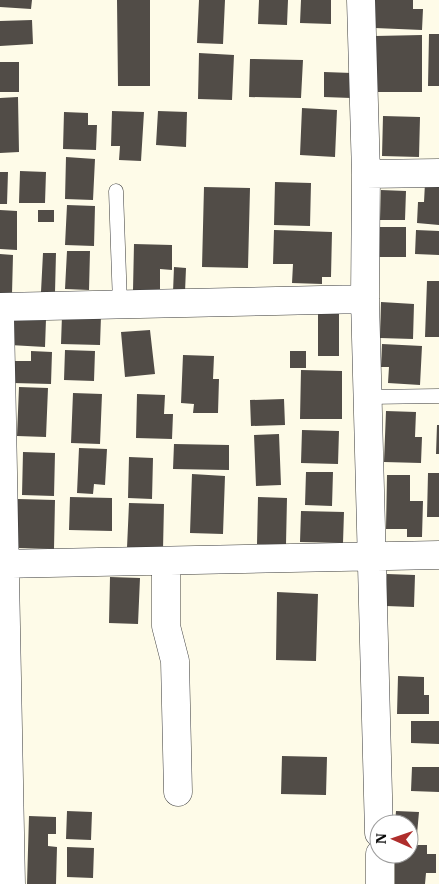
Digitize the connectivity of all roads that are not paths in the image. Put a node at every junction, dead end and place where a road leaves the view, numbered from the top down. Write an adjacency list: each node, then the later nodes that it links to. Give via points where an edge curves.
1 (361, 0): 3 (street)
2 (439, 173): 3 (street)
3 (366, 174): 5 (street)
4 (116, 190): 6 (lane)
5 (366, 299): 6 (street); 10 (street)
6 (120, 304): 7 (street)
7 (0, 307)
8 (0, 318): 14 (street)
9 (439, 396): 10 (lane)
10 (368, 397): 12 (street)
11 (439, 555): 12 (street)
12 (372, 556): 13 (street); 17 (street)
13 (166, 561): 14 (street); 16 (street, via 166,626 175,661)
14 (3, 564): 15 (street)
15 (4, 684): 19 (street)
16 (178, 792)
17 (379, 814)
18 (380, 864): 20 (street)
19 (11, 884)
20 (380, 884)

